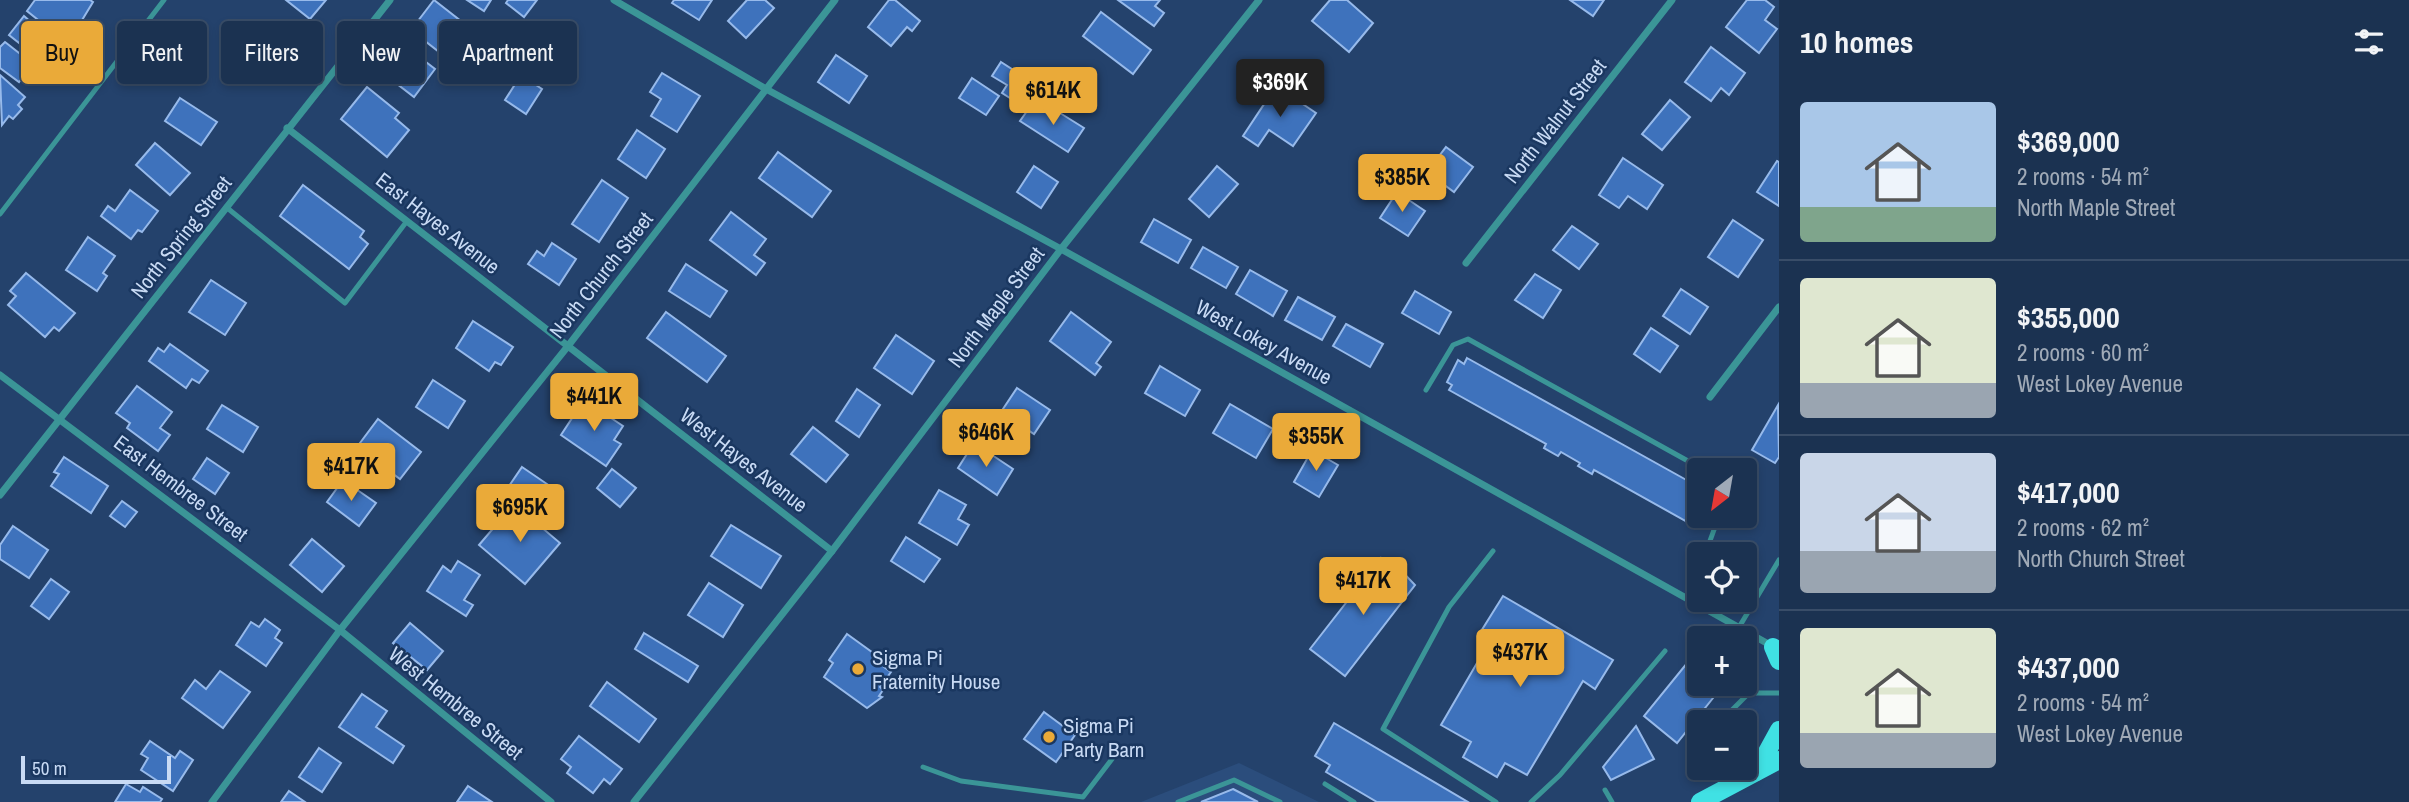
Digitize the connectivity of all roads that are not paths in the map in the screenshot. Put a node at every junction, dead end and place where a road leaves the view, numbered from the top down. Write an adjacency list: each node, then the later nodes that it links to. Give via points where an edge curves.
1 (164, 0): 10 (lane)
2 (390, 0): 8 (street, North Spring Street)
3 (614, 0): 7 (street, West Lokey Avenue)
4 (835, 0): 7 (street, North Church Street)
5 (1259, 0): 12 (street, North Maple Street)
6 (1672, 0): 13 (street, North Walnut Street)
7 (766, 89): 12 (street, West Lokey Avenue); 15 (street, North Church Street)
8 (287, 128): 9 (street, North Spring Street); 11 (street, East Hayes Avenue)
9 (226, 207): 11 (lane, via 345,303); 19 (street, North Spring Street)
10 (0, 214)
11 (407, 221): 15 (street, East Hayes Avenue)
12 (1061, 249): 22 (street, North Maple Street); 25 (street, West Lokey Avenue)
13 (1465, 263)
14 (1779, 307): 18 (street)
15 (568, 346): 22 (street, West Hayes Avenue); 27 (street, North Church Street)
16 (0, 375): 19 (street, East Hembree Street)
17 (1426, 390): 20 (lane, via 1453,345 1468,339)
18 (1710, 397)
19 (62, 419): 21 (street, North Spring Street); 27 (street, East Hembree Street)
20 (1687, 460)
21 (0, 495)
22 (832, 551): 47 (street, North Maple Street)
23 (1493, 551): 51 (lane, via 1449,607 1383,729)
24 (1779, 560): 26 (lane)
25 (1736, 626)
26 (1739, 626)
27 (340, 630): 45 (street, North Church Street); 46 (street, West Hembree Street)
28 (1757, 639): 30 (street, West Lokey Avenue)
29 (1665, 651): 52 (lane, via 1560,775)
30 (1777, 652)
31 (1779, 692): 32 (lane)
32 (1757, 693)
33 (1746, 696): 34 (lane)
34 (1732, 710)
35 (1779, 730): 39 (main road)
36 (1112, 759): 38 (lane, via 1083,797 961,781)
37 (1779, 760): 40 (main road)
38 (923, 767)
39 (1757, 770)
40 (1757, 771)
41 (1745, 780): 44 (main road)
42 (1325, 784): 50 (lane)
43 (1605, 790): 53 (lane)
44 (1726, 793): 54 (main road)
45 (212, 802)
46 (551, 802)
47 (634, 802)
48 (1178, 802): 49 (lane, via 1234,780)
49 (1280, 802)
50 (1354, 802)
51 (1496, 802)
52 (1531, 802)
53 (1612, 802)
54 (1700, 802)

